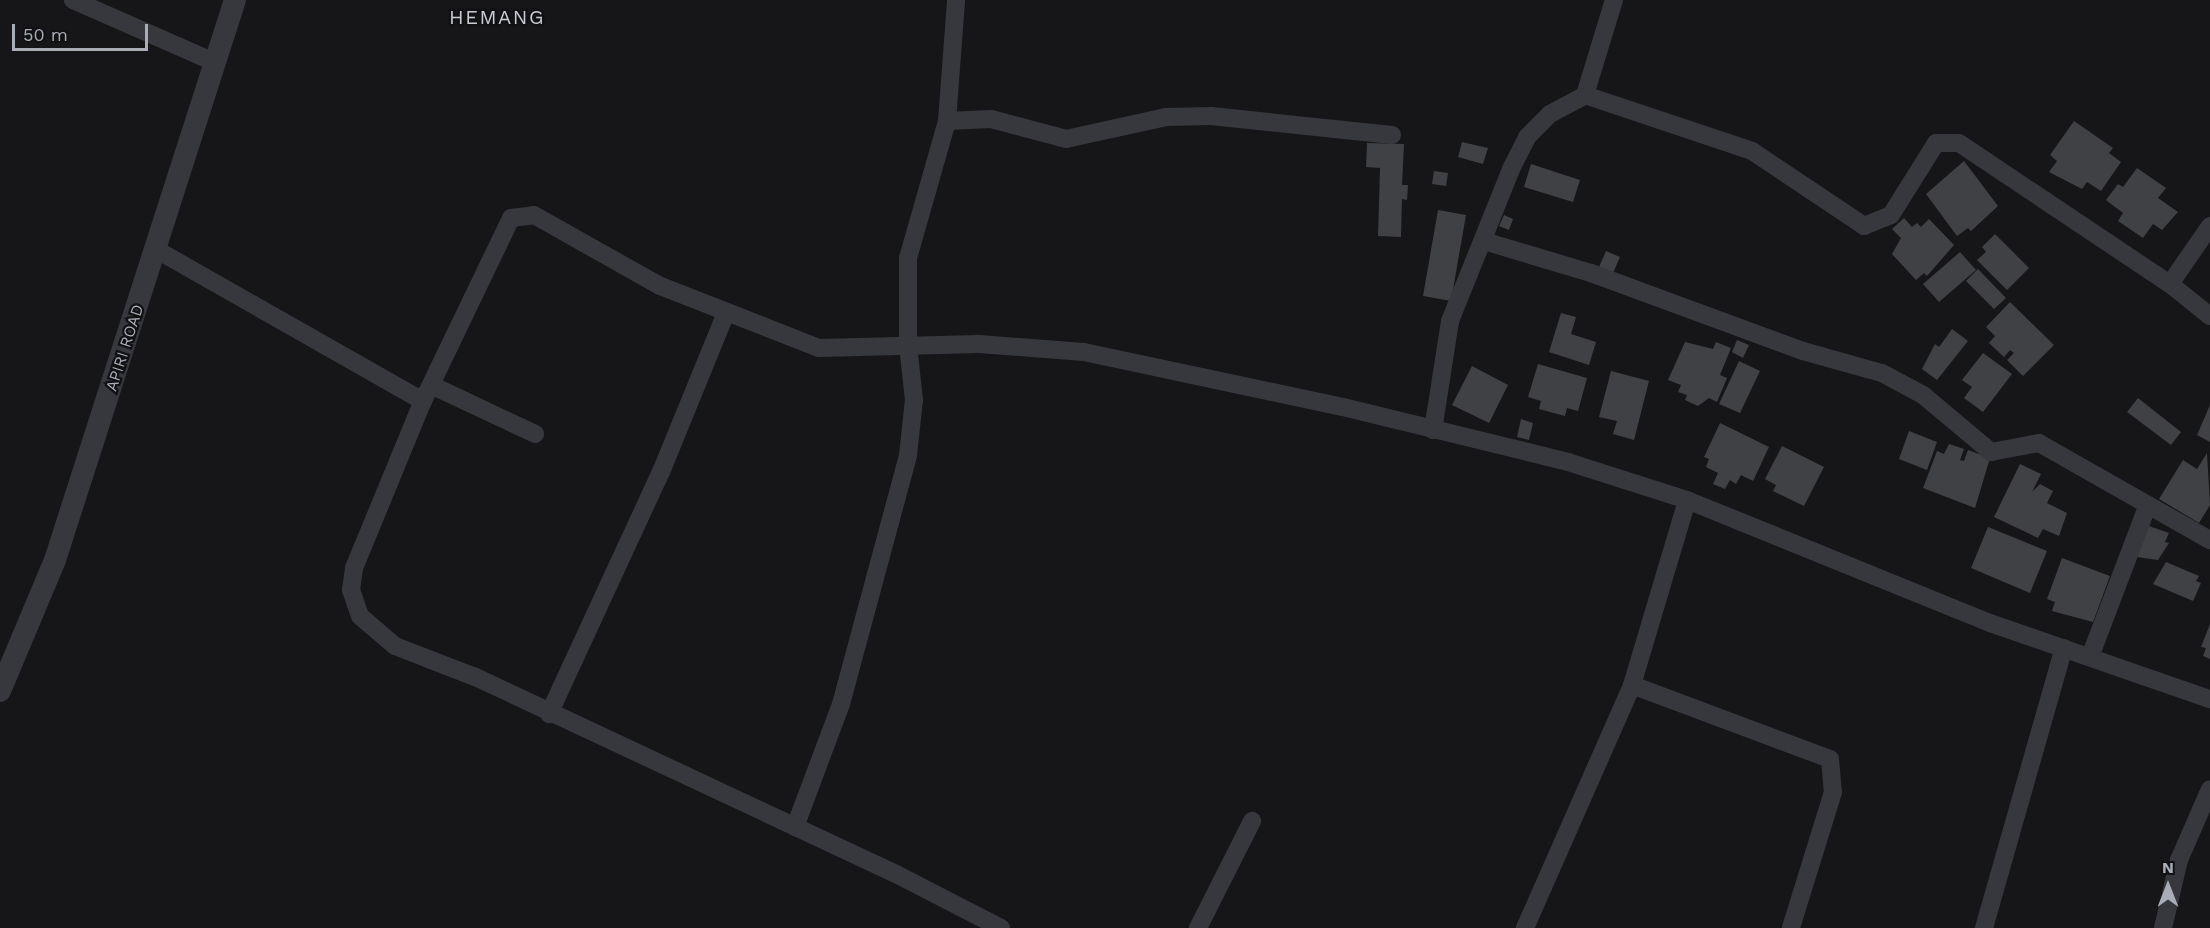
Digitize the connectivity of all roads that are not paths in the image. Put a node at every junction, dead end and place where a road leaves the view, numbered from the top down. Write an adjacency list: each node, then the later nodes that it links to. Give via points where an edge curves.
1 (73, 0): 5 (street)
2 (235, 0): 5 (street, APIRI ROAD)
3 (956, 0): 7 (street)
4 (1614, 0): 6 (street)
5 (214, 62): 11 (street, APIRI ROAD)
6 (1585, 95): 10 (street, via 1550,114 1527,137); 12 (street, via 1752,151 1864,226 1891,215 1936,143 1959,143)
7 (947, 121): 8 (street, via 991,119 1066,139 1166,117 1211,116); 15 (street, via 908,258)
8 (1392, 135)
9 (2210, 226): 12 (street)
10 (1484, 241): 17 (street, via 1450,321); 20 (street, via 1591,273 1803,351 1882,373 1923,395 1991,452 2039,443 2090,469)
11 (157, 250): 16 (street); 25 (street, APIRI ROAD, via 55,560)
12 (2170, 284): 14 (street)
13 (725, 315): 15 (street, via 819,348); 16 (street, via 611,262 534,215 519,214 506,225); 27 (street, via 633,537)
14 (2210, 316)
15 (908, 346): 17 (street, via 979,344 1084,352); 30 (street, via 914,400 908,455 841,704)
16 (427, 393): 18 (street); 27 (street, via 354,568 355,604 371,628 394,646 475,677)
17 (1433, 430): 19 (street, via 1568,462)
18 (535, 434)
19 (1687, 500): 22 (street, via 1876,579); 24 (street)
20 (2147, 507): 21 (street); 23 (street)
21 (2210, 540)
22 (2064, 648): 23 (street); 35 (street)
23 (2090, 657): 26 (street)
24 (1632, 685): 33 (street); 34 (street, via 1830,759 1833,792)
25 (0, 691)
26 (2210, 699)
27 (549, 714): 30 (street)
28 (2210, 789): 36 (street, via 2179,860)
29 (1252, 821): 32 (street)
30 (795, 827): 31 (street)
31 (1001, 928)
32 (1198, 928)
33 (1525, 928)
34 (1791, 928)
35 (1984, 928)
36 (2163, 928)

